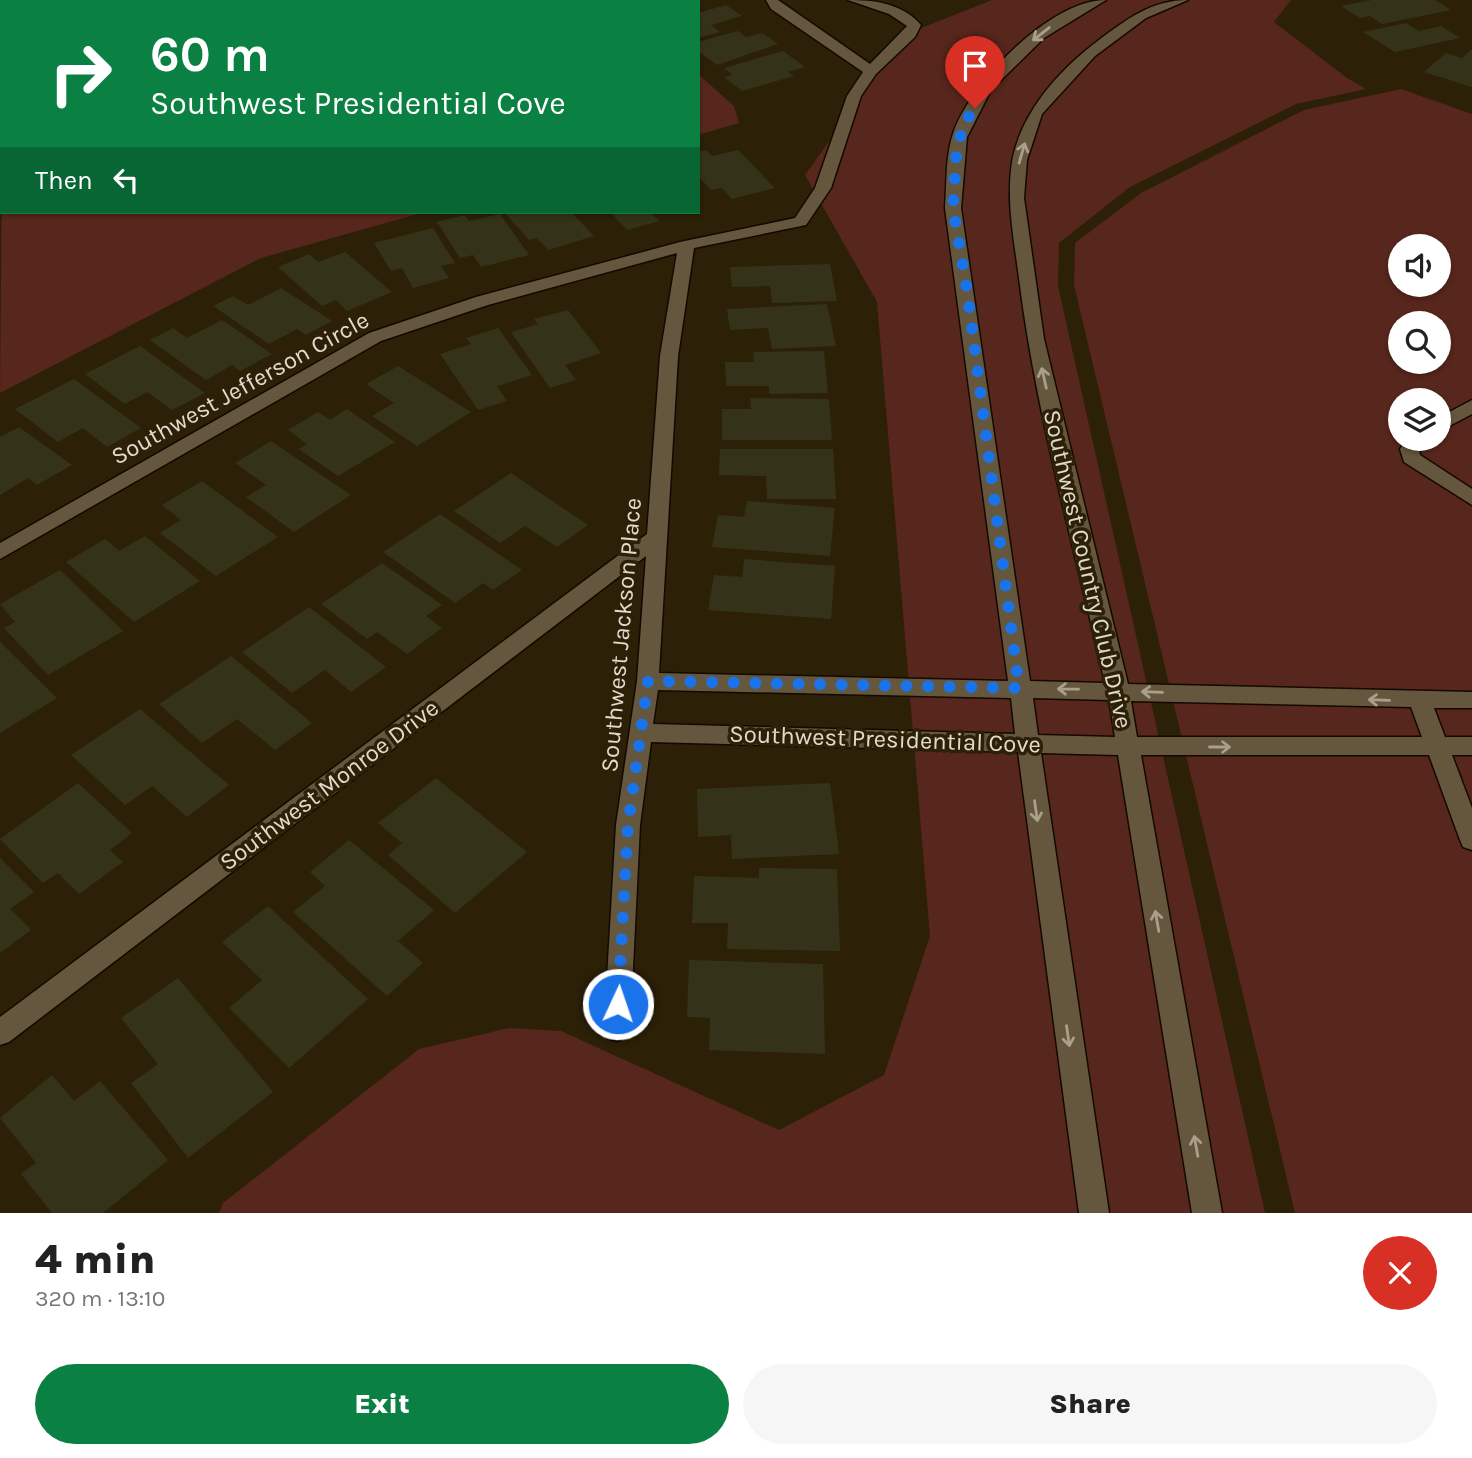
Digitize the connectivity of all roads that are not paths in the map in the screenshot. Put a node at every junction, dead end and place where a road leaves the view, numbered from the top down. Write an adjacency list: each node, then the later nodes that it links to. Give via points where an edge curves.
1 (772, 0): 5 (street)
2 (854, 0): 5 (street, Southwest Jefferson Circle, via 893,10 914,25)
3 (1100, 0): 14 (street, one-way to 14, via 1046,29 1015,55 963,125 956,157 953,208)
4 (1182, 0): 15 (street, Southwest Country Club Drive, one-way to 4, via 1035,339 1016,198 1018,173 1035,113 1090,53 1140,15)
5 (871, 71): 6 (street, Southwest Jefferson Circle, via 855,96 822,188 800,222)
6 (687, 245): 11 (street, Southwest Jackson Place, via 669,356); 12 (street, Southwest Jefferson Circle, via 482,301 375,337)
7 (1472, 406): 8 (street)
8 (1451, 418)
9 (1410, 451): 10 (street, via 1411,457)
10 (1472, 498)
11 (657, 537): 13 (street, Southwest Jackson Place); 25 (street, Southwest Monroe Drive)
12 (0, 552)
13 (648, 681): 14 (street); 18 (street, Southwest Jackson Place)
14 (1019, 688): 15 (street, one-way to 14); 19 (street)
15 (1118, 690): 16 (street, one-way to 15); 20 (street, Southwest Country Club Drive)
16 (1420, 700): 17 (street); 22 (street)
17 (1472, 700)
18 (642, 733): 19 (street, Southwest Presidential Cove); 24 (street, Southwest Jackson Place, via 628,825)
19 (1027, 743): 20 (street, Southwest Presidential Cove); 26 (street, one-way to 26)
20 (1128, 746): 22 (street, Southwest Presidential Cove, one-way to 22); 27 (street, Southwest Country Club Drive, one-way to 20)
21 (1472, 746): 22 (street, Southwest Presidential Cove)
22 (1439, 747): 23 (street)
23 (1472, 840)
24 (617, 1029)
25 (0, 1033)
26 (1094, 1213)
27 (1207, 1213)

